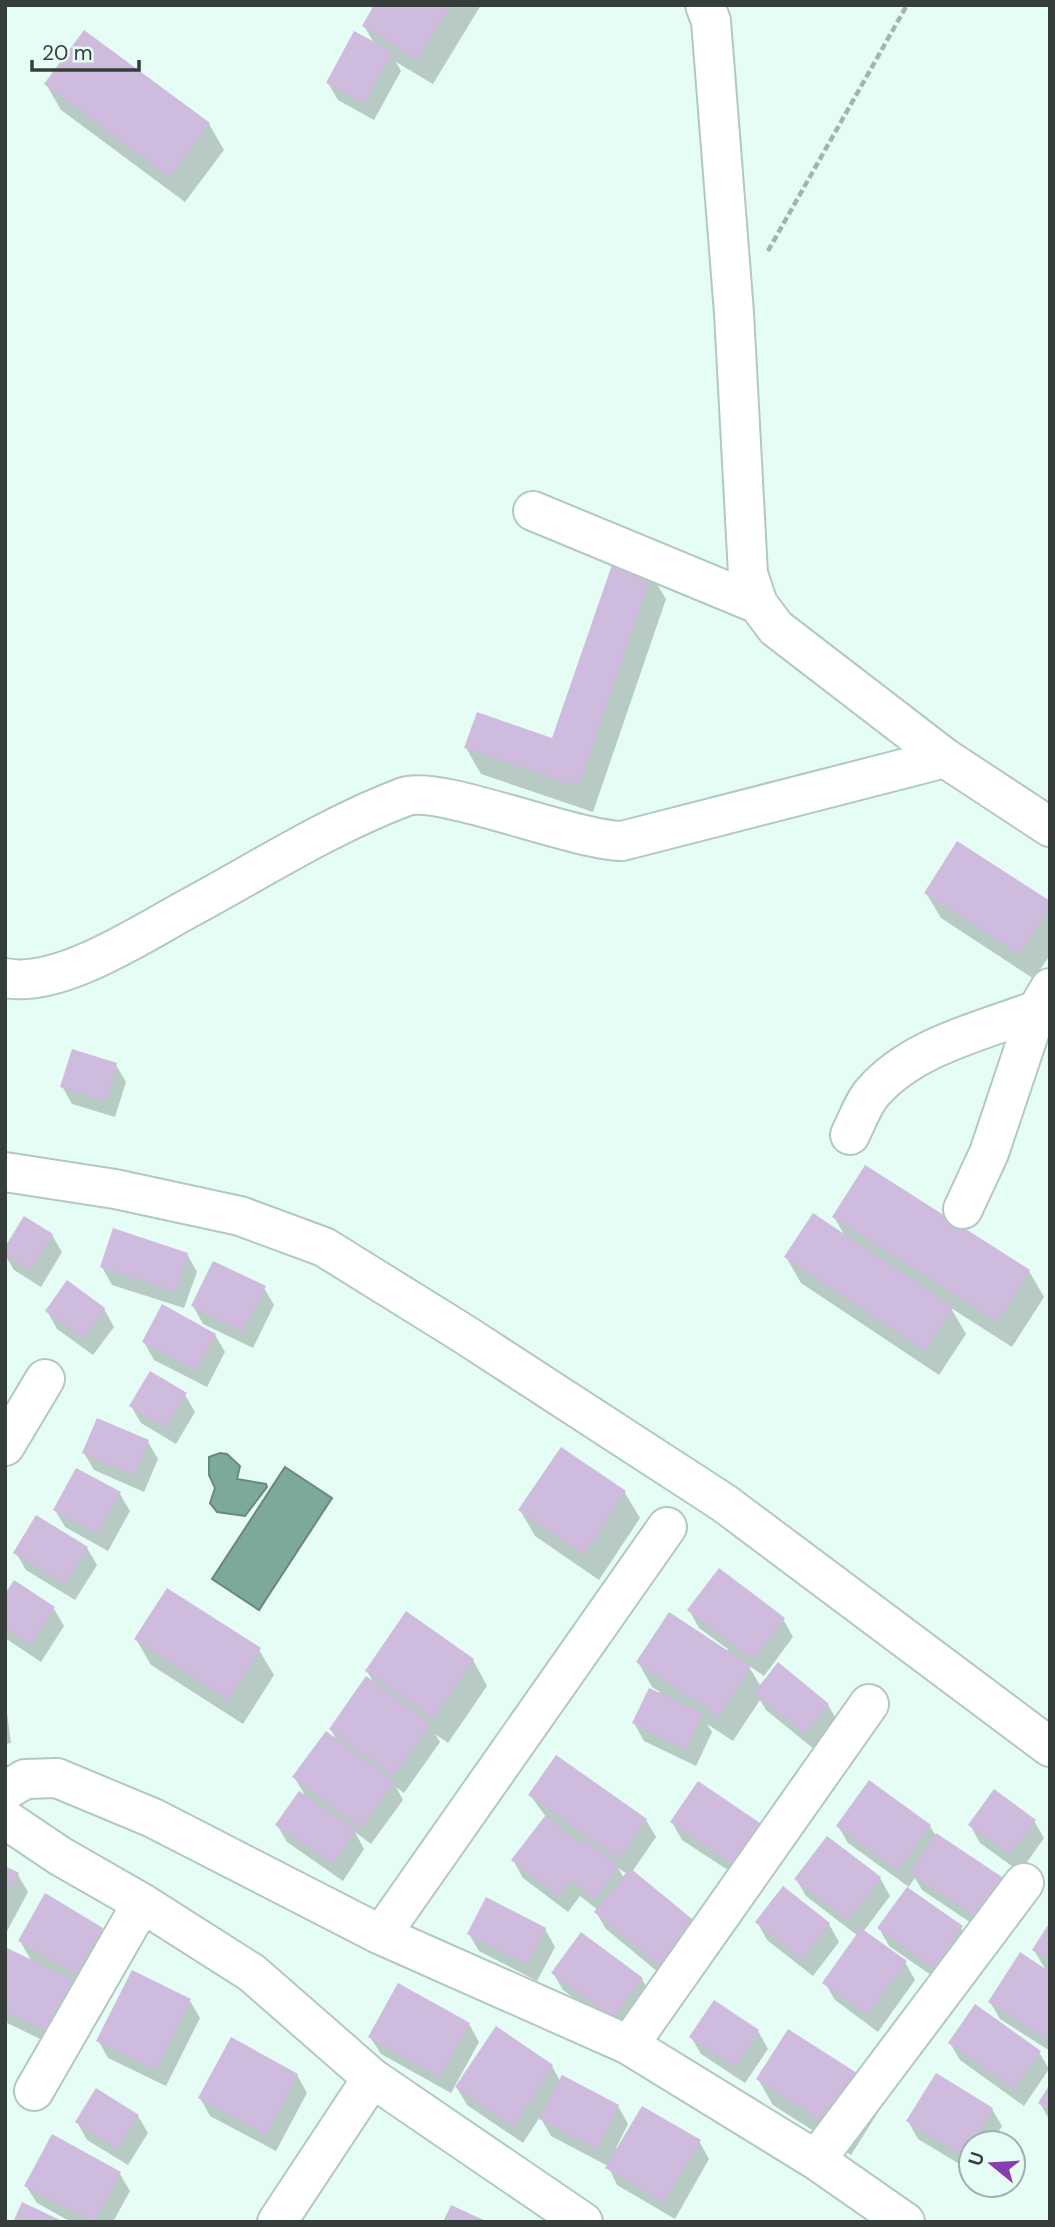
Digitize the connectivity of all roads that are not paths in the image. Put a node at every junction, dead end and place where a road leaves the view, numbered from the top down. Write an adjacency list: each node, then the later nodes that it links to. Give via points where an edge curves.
1 (705, 5): 3 (street, via 711,21 729,244 748,573)
2 (533, 511): 3 (street)
3 (758, 604): 4 (street, via 776,628)
4 (945, 758): 5 (street); 6 (street, via 622,841 575,834 432,795 406,796 112,949 38,978)
5 (1050, 827)
6 (5, 978)
7 (1044, 999): 8 (street, via 897,1069 871,1093); 10 (street, via 989,1153)
8 (850, 1135)
9 (5, 1172): 15 (street, via 115,1189 240,1216 324,1248 724,1503)
10 (963, 1209)
11 (45, 1379): 12 (street)
12 (5, 1446)
13 (667, 1527): 20 (street)
14 (869, 1704): 21 (street)
15 (1050, 1747)
16 (12, 1777): 20 (street, via 57,1778 92,1790)
17 (5, 1819): 19 (street)
18 (1024, 1883): 24 (street)
19 (142, 1903): 22 (street, via 253,1973); 23 (street)
20 (381, 1935): 21 (street)
21 (629, 2045): 24 (street)
22 (372, 2078): 25 (street); 26 (street)
23 (34, 2091)
24 (816, 2160): 27 (street)
25 (277, 2222)
26 (583, 2222)
27 (905, 2222)

